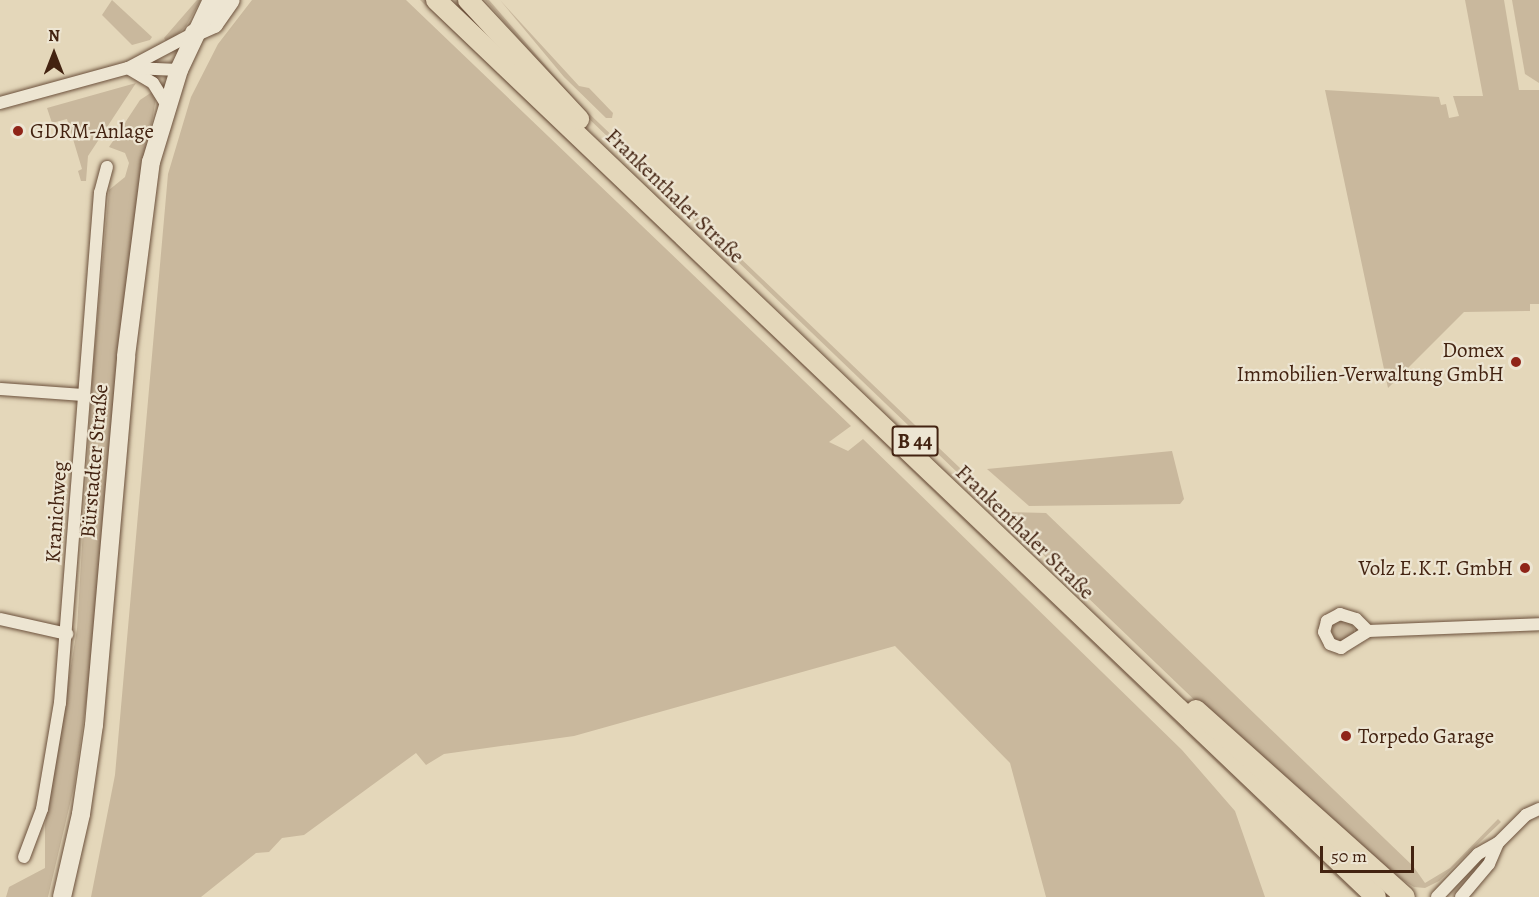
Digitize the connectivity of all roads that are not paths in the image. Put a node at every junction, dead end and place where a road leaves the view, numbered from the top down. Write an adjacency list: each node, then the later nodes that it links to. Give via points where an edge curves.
1 (212, 0): 5 (main road, Bürstadter Straße)
2 (231, 0): 5 (main road, via 214,24)
3 (436, 0): 21 (main road, Frankenthaler Straße / B 44)
4 (468, 0): 22 (main road, Frankenthaler Straße / B 44, via 566,106 712,247 1248,759)
5 (194, 33): 6 (street); 7 (main road, Bürstadter Straße)
6 (128, 68): 7 (street); 8 (street); 9 (street, via 153,83)
7 (179, 70): 9 (main road, Bürstadter Straße)
8 (0, 103)
9 (166, 104): 20 (main road, Bürstadter Straße, via 151,162 126,356 93,725 81,814)
10 (106, 166): 12 (street, Kranichweg, via 100,193)
11 (0, 389): 12 (street)
12 (84, 394): 16 (street, Kranichweg)
13 (0, 619): 16 (street)
14 (1539, 624): 15 (street)
15 (1368, 631)
16 (67, 634): 19 (street, Kranichweg, via 42,809)
17 (1539, 809): 18 (street, via 1526,815)
18 (1498, 843): 23 (street, via 1478,854); 24 (street, via 1489,864)
19 (24, 857)
20 (62, 897)
21 (1376, 897)
22 (1405, 897)
23 (1437, 897)
24 (1461, 897)

